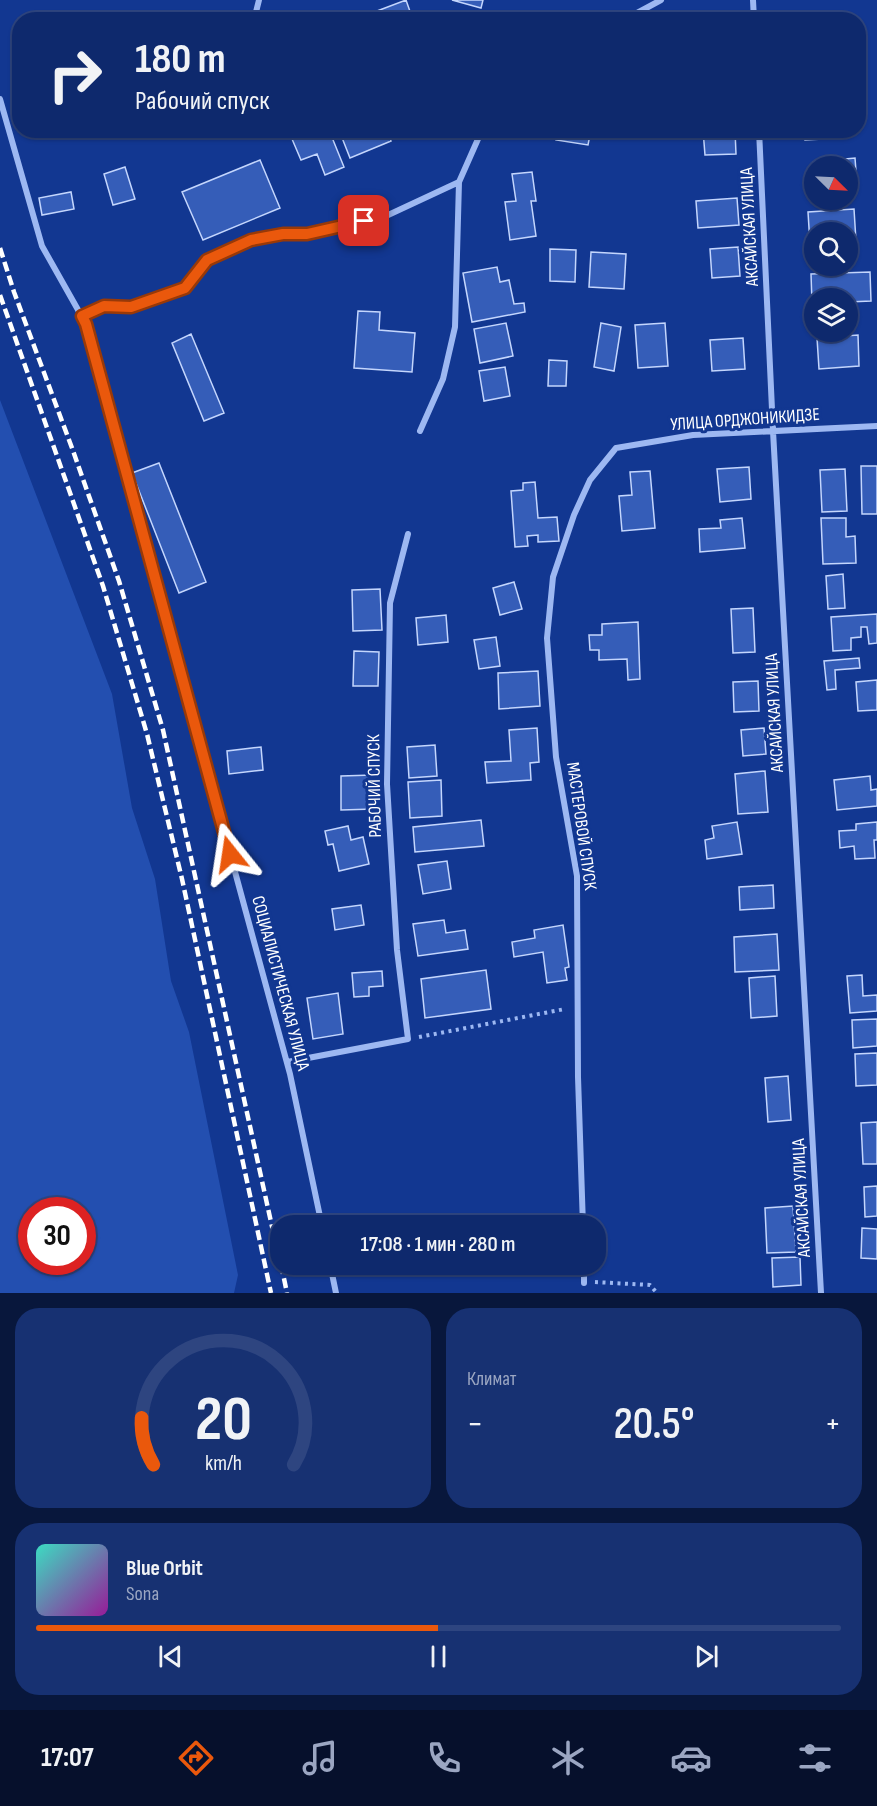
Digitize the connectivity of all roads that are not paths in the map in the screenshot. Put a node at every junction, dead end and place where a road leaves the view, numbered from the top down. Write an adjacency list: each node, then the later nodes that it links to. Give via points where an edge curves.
1 (661, 0): 2 (street)
2 (639, 12)
3 (0, 99): 7 (street, СОЦИАЛИСТИЧЕСКАЯ УЛИЦА, via 42,246)
4 (478, 138): 6 (street)
5 (759, 138): 10 (street, АКСАЙСКАЯ УЛИЦА)
6 (459, 182): 7 (street, via 386,216 307,234 251,240 207,260 185,288 131,307 104,306); 9 (street, via 454,327 443,379)
7 (82, 316): 13 (street, СОЦИАЛИСТИЧЕСКАЯ УЛИЦА)
8 (877, 426): 10 (street, УЛИЦА ОРДЖОНИКИДЗЕ)
9 (420, 431)
10 (773, 431): 11 (street, УЛИЦА ОРДЖОНИКИДЗЕ, via 693,435); 20 (street, АКСАЙСКАЯ УЛИЦА)
11 (616, 448): 15 (street, МАСТЕРОВОЙ СПУСК, via 590,480 574,516 553,577 547,638 556,757 577,876)
12 (408, 534): 13 (street, РАБОЧИЙ СПУСК, via 390,603 387,784 397,950 408,1039)
13 (287, 1062): 14 (street, СОЦИАЛИСТИЧЕСКАЯ УЛИЦА)
14 (320, 1215)
15 (583, 1215)
16 (332, 1275): 19 (street)
17 (584, 1275): 18 (street)
18 (584, 1283)
19 (336, 1293)
20 (821, 1293)

